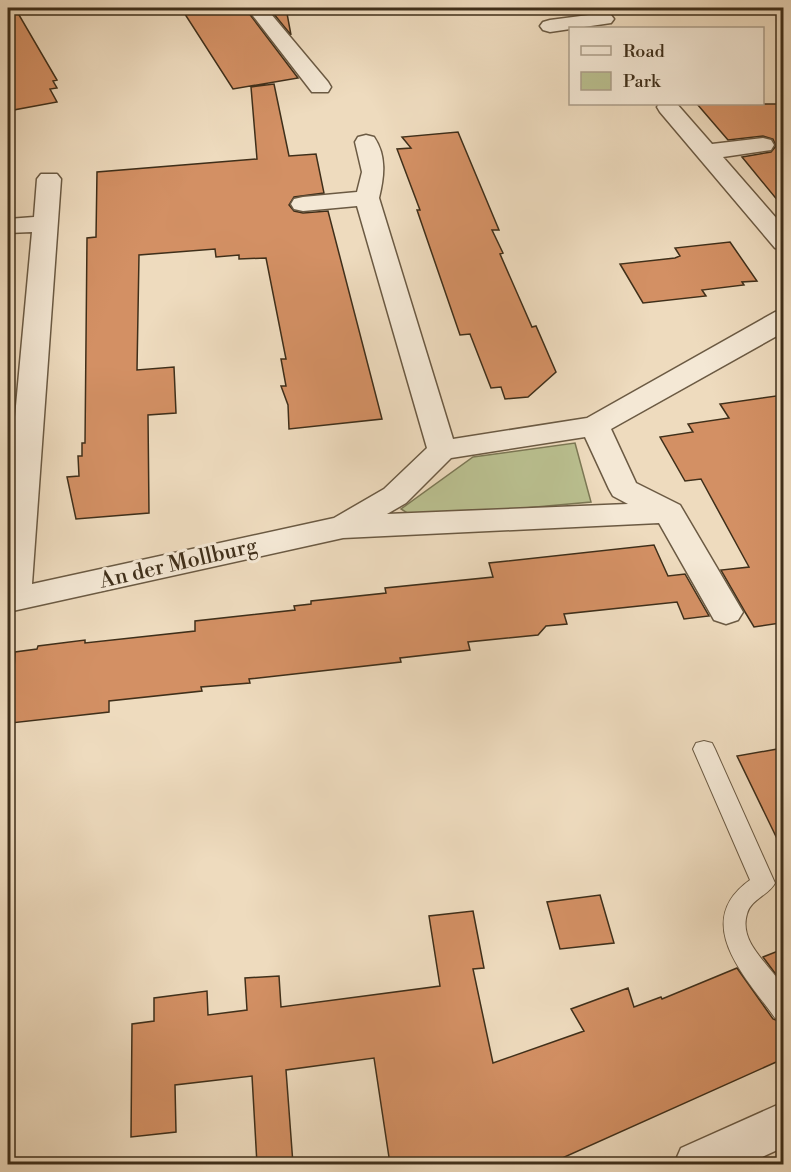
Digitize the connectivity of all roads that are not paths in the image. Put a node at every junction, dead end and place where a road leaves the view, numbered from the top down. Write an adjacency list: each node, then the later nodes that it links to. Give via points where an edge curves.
1 (256, 8): 6 (street)
2 (561, 8): 4 (street)
3 (604, 19): 4 (street)
4 (580, 25): 5 (street)
5 (550, 26)
6 (320, 87)
7 (668, 107): 10 (street)
8 (366, 142): 12 (street, via 374,172)
9 (763, 145): 10 (street)
10 (707, 152): 16 (street)
11 (49, 179): 14 (street, An der Mollburg)
12 (367, 198): 13 (street); 19 (street)
13 (303, 204)
14 (43, 224): 15 (street); 22 (street, An der Mollburg)
15 (8, 226)
16 (783, 243)
17 (783, 318): 18 (street)
18 (595, 426): 19 (street); 20 (street, via 624,489)
19 (442, 450): 21 (street, An der Mollburg, via 395,496)
20 (669, 512): 21 (street, An der Mollburg); 23 (street)
21 (343, 527): 22 (street, An der Mollburg)
22 (11, 600)
23 (726, 612)
24 (704, 749): 25 (lane, via 763,883 744,897 734,916 738,943)
25 (783, 1010)
26 (783, 1124): 27 (street)
27 (697, 1164)

